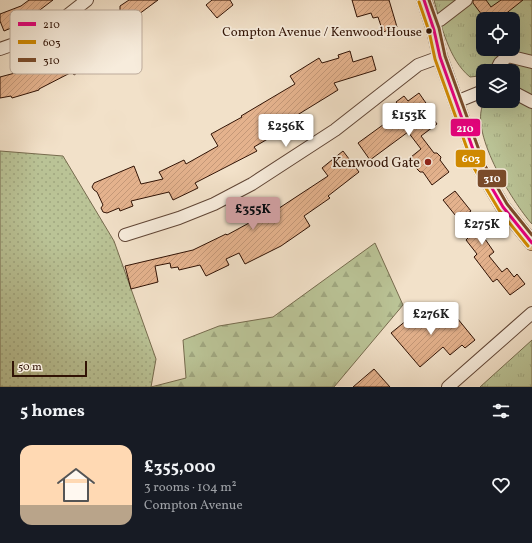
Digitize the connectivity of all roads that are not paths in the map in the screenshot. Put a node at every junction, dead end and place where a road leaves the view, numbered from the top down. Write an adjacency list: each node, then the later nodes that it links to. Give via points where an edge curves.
1 (87, 0): 4 (street)
2 (424, 0): 5 (main road)
3 (466, 0): 5 (street)
4 (74, 10)
5 (432, 23): 8 (main road)
6 (10, 46): 7 (street)
7 (0, 49)
8 (440, 57): 13 (main road); 15 (street, via 418,65 335,130 252,184 214,204)
9 (532, 62): 10 (street, via 508,56)
10 (500, 64)
11 (476, 94): 13 (street)
12 (520, 96): 14 (street)
13 (456, 102): 16 (main road, via 479,166 503,206)
14 (532, 102)
15 (125, 235)
16 (532, 243)
17 (532, 313): 18 (street)
18 (448, 387)

